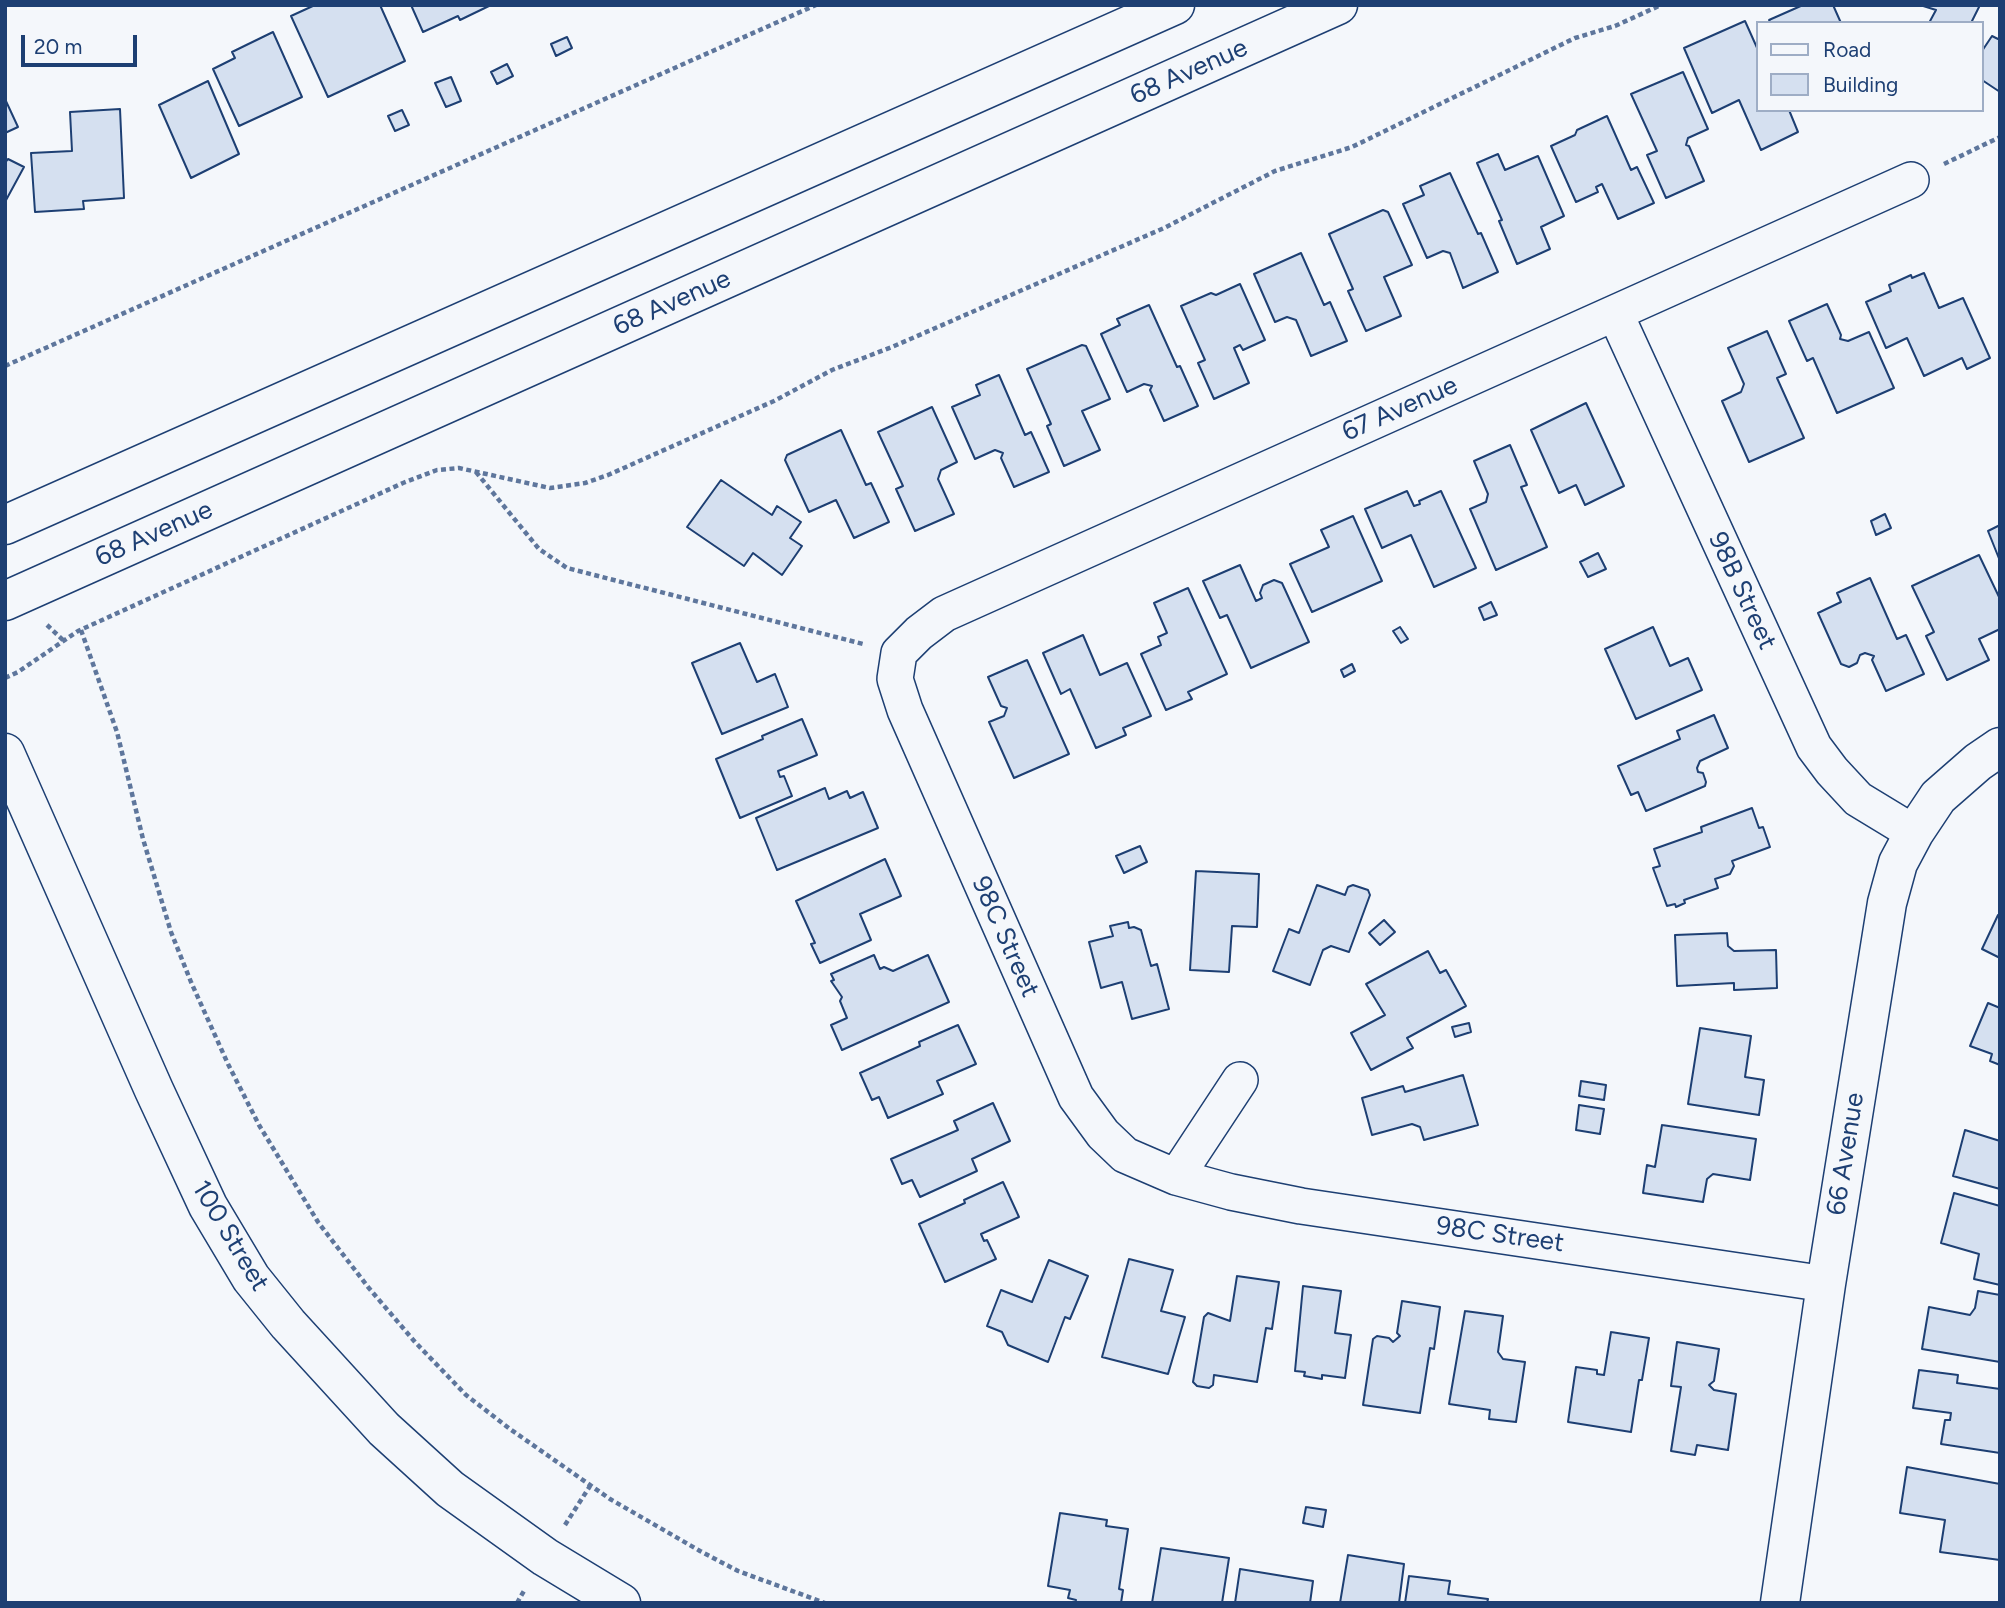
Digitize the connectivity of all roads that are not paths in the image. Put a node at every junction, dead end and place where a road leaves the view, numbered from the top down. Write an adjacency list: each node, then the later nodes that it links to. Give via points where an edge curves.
1 (1175, 5): 5 (main road)
2 (1338, 5): 6 (main road, 68 Avenue)
3 (1911, 180): 4 (street, 67 Avenue)
4 (1615, 313): 7 (street, 67 Avenue, via 944,614); 10 (street, 98B Street, via 1814,747 1857,799)
5 (5, 525)
6 (5, 601)
7 (899, 653): 12 (street, 98C Street, via 895,679 905,710 1076,1097 1125,1155)
8 (2000, 747): 10 (main road, 66 Avenue, via 1938,797)
9 (5, 753): 14 (main road, 100 Street, via 191,1171 251,1278 384,1429 450,1489)
10 (1914, 833): 13 (main road, 66 Avenue, via 1898,863 1887,904)
11 (1240, 1080): 12 (street)
12 (1176, 1177): 13 (street, 98C Street, via 1301,1206)
13 (1826, 1284): 15 (main road, 66 Avenue)
14 (614, 1601)
15 (1780, 1603)

